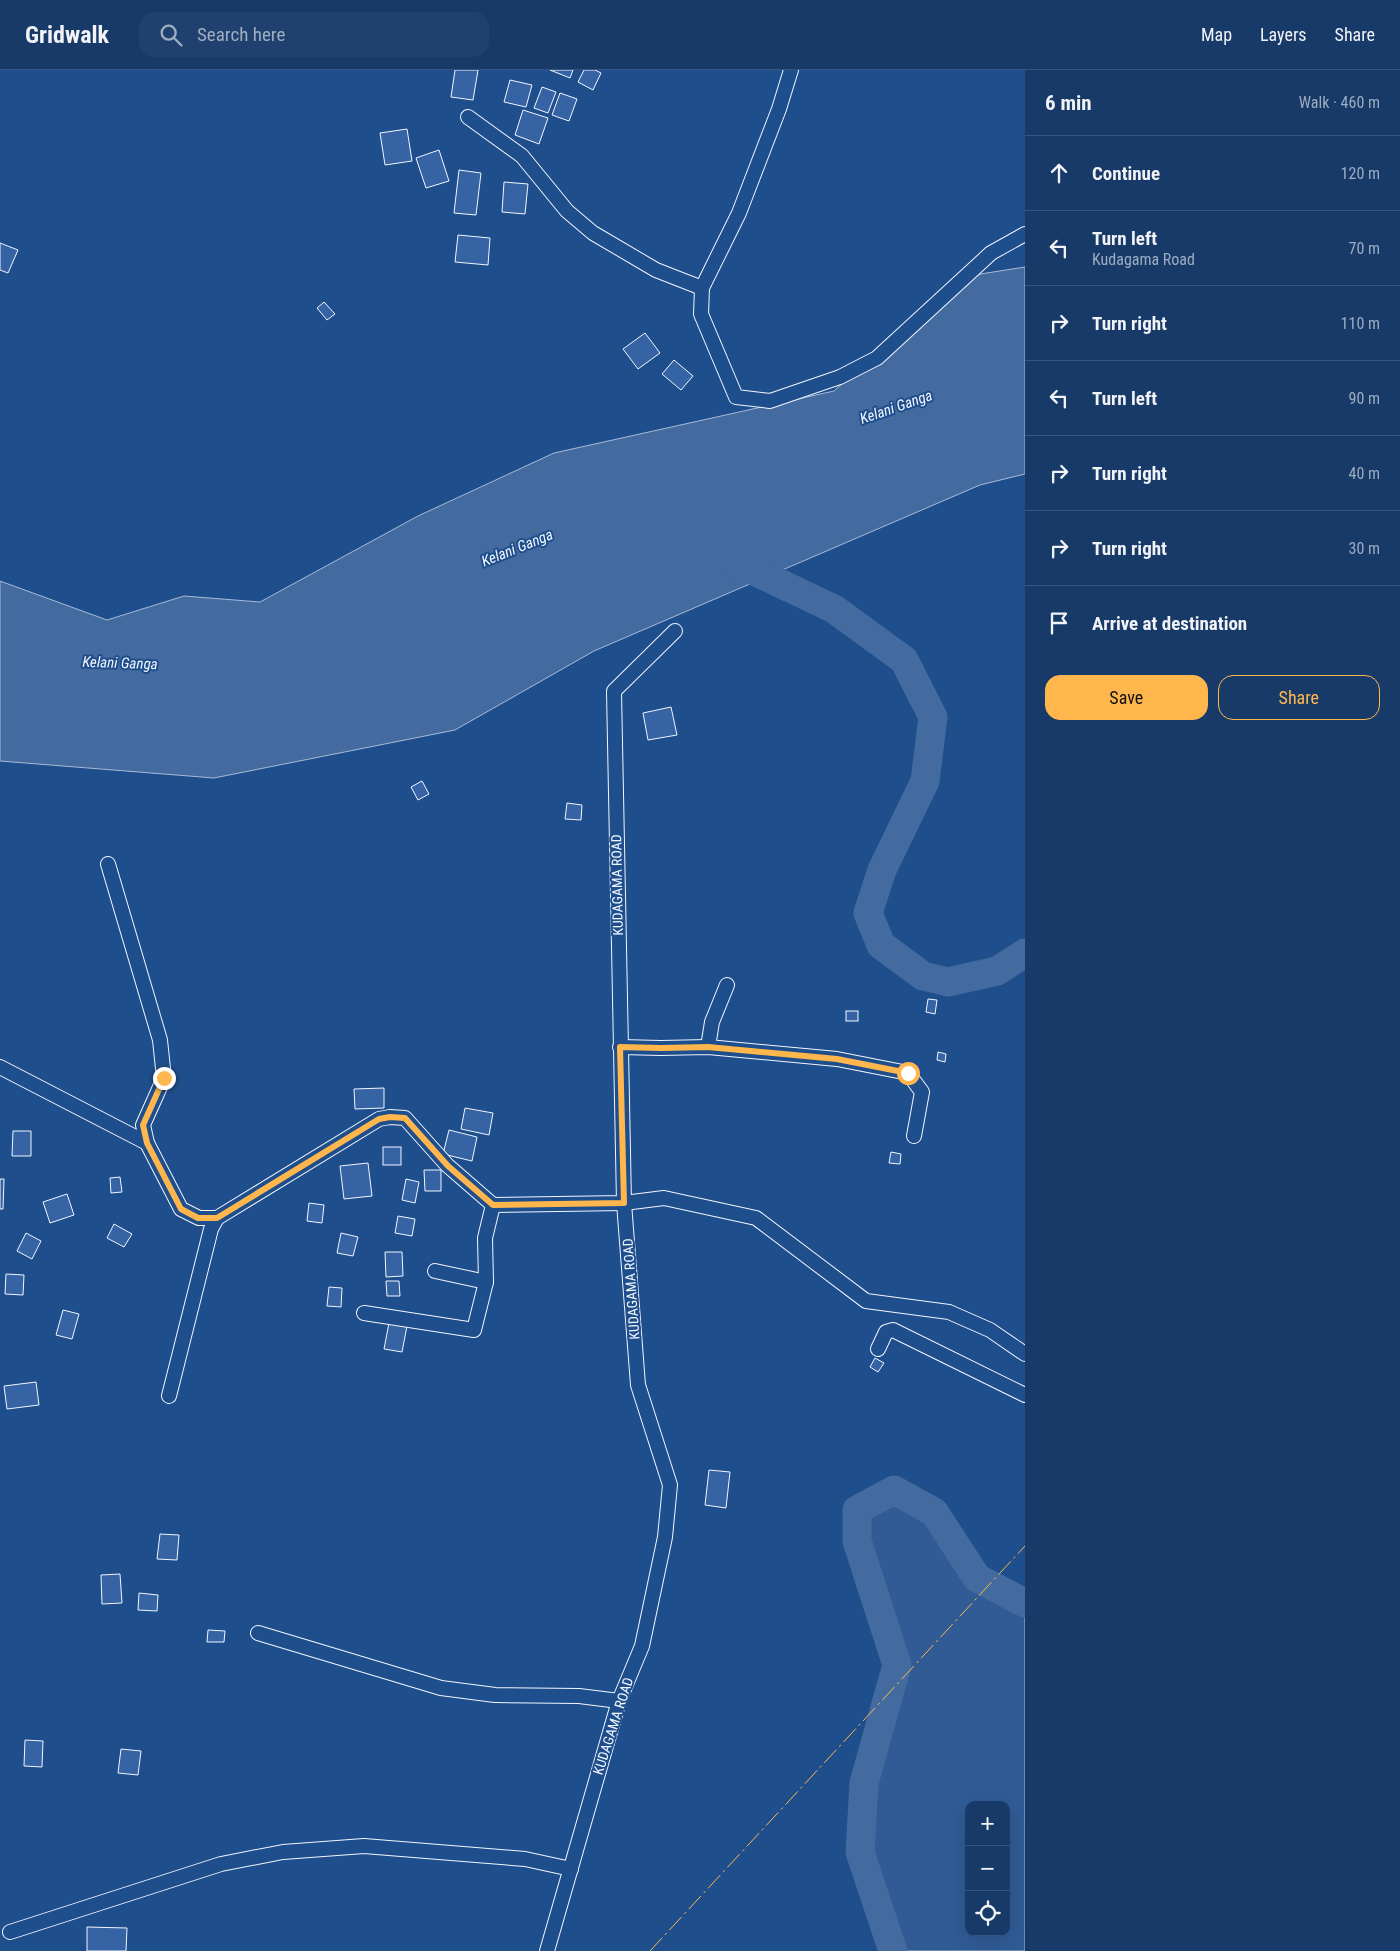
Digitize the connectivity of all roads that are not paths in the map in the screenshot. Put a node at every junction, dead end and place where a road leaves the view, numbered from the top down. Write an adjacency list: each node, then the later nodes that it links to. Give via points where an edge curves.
1 (791, 70): 4 (street, via 739,213)
2 (468, 117): 4 (street, via 522,156 567,211 594,233 656,270)
3 (1025, 234): 4 (street, via 991,254 877,358 840,377 770,401 736,397 701,314)
4 (702, 288)
5 (675, 631): 8 (street, KUDAGAMA ROAD, via 614,691)
6 (108, 864): 12 (street, via 160,1040 164,1078 143,1125)
7 (727, 985): 9 (street, via 712,1022)
8 (620, 1047): 9 (street); 13 (street, KUDAGAMA ROAD)
9 (708, 1047): 11 (street, via 837,1059 908,1073 922,1092)
10 (0, 1067): 12 (street)
11 (914, 1136)
12 (147, 1143): 15 (street, via 181,1209 198,1218)
13 (624, 1203): 14 (street); 20 (street, via 664,1198 756,1218 866,1300 949,1312 990,1330); 24 (street, KUDAGAMA ROAD, via 638,1386 670,1485 665,1538 642,1646)
14 (493, 1205): 15 (street, via 448,1166 405,1118 390,1117 379,1119); 17 (street, via 485,1238)
15 (217, 1218): 22 (street, via 211,1229)
16 (435, 1271): 17 (street)
17 (486, 1282): 18 (street, via 474,1330)
18 (364, 1313)
19 (878, 1349): 21 (street, via 886,1332 893,1330)
20 (1025, 1354)
21 (1025, 1395)
22 (169, 1396)
23 (258, 1633): 24 (street, via 441,1688 495,1695 579,1696)
24 (619, 1701): 25 (street, KUDAGAMA ROAD)
25 (571, 1869): 26 (street, via 525,1859 364,1846 283,1852 221,1864); 27 (street, KUDAGAMA ROAD)
26 (10, 1932)
27 (547, 1951)

